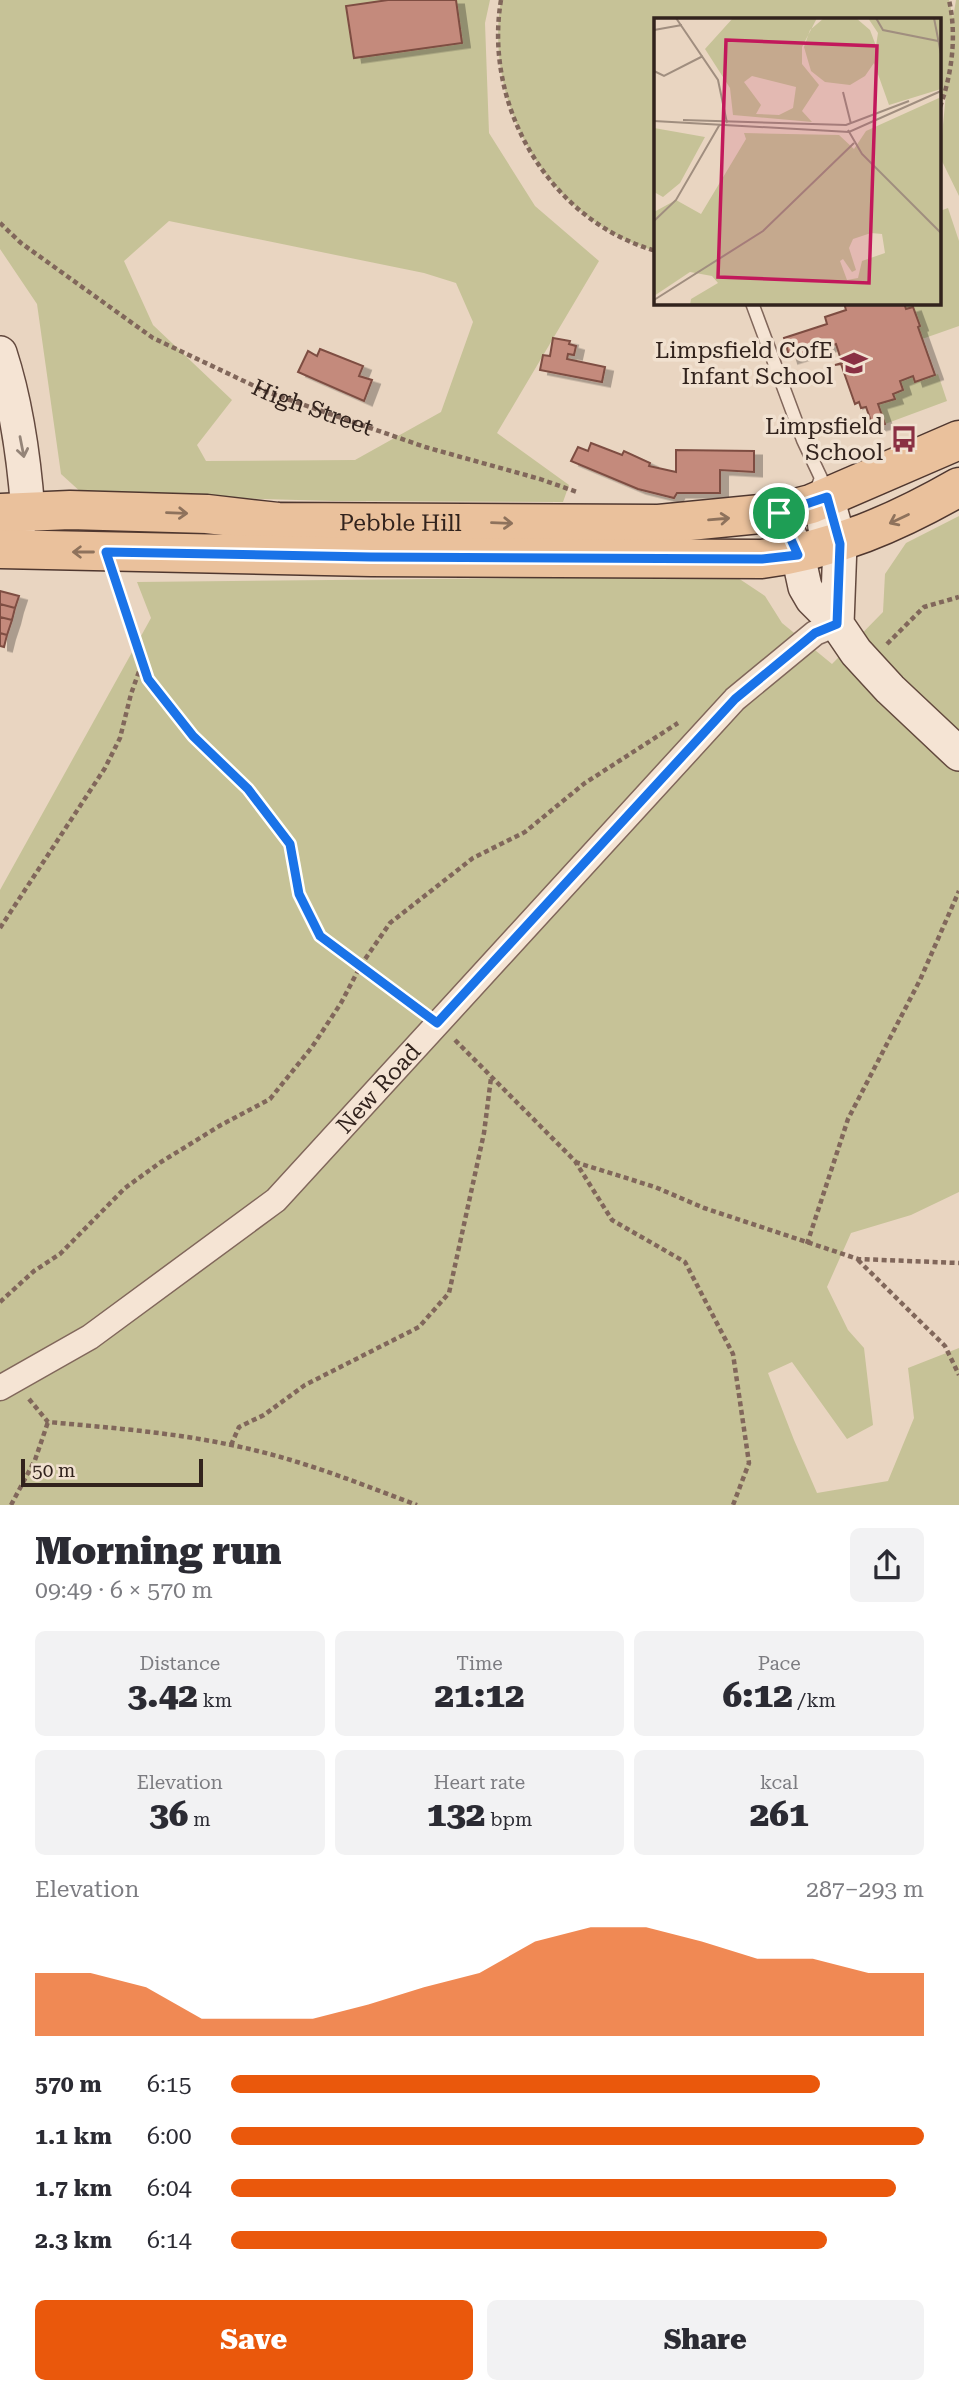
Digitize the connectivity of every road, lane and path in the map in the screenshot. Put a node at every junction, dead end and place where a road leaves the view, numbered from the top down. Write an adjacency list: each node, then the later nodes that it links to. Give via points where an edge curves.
1 (501, 0): 5 (path, via 497,24 501,78 517,129 547,178 588,217 637,246)
2 (949, 0): 3 (path, via 953,19 949,82)
3 (942, 101)
4 (0, 223): 11 (path, High Street, via 153,338 256,386 425,447)
5 (654, 250)
6 (752, 304): 12 (lane, via 821,478)
7 (0, 354): 8 (main road); 13 (main road, one-way to 13, via 24,458)
8 (0, 418)
9 (959, 440): 12 (main road, Pebble Hill)
10 (959, 487): 14 (main road, Pebble Hill, one-way to 14, via 901,519)
11 (587, 495)
12 (804, 505): 13 (main road, Pebble Hill, one-way to 12, via 70,510 207,514 278,522 561,525 659,524); 14 (main road); 14 (main road)
13 (14, 513): 15 (main road)
14 (818, 549): 16 (main road, Pebble Hill, via 736,561); 18 (main road)
15 (0, 550): 16 (main road, Pebble Hill, one-way to 15)
16 (106, 552): 19 (path)
17 (959, 597): 20 (path, via 924,607)
18 (837, 624): 20 (main road); 26 (street, New Road, via 815,633 735,699)
19 (142, 663): 24 (path, via 120,738 105,768); 25 (path, via 148,679 193,736 248,789 290,844 299,894 320,936)
20 (867, 665): 22 (main road)
21 (686, 718): 25 (path, via 585,783 525,832 472,858 390,923)
22 (959, 754)
23 (959, 891): 29 (path, via 848,1119)
24 (0, 928)
25 (361, 965): 26 (path); 32 (path, via 312,1046 270,1099 125,1188 60,1254)
26 (437, 1023): 27 (path); 34 (street, New Road, via 276,1200 90,1337)
27 (491, 1077): 28 (path); 36 (path, via 484,1133 449,1293 419,1327 305,1385 239,1427)
28 (575, 1161): 29 (path); 39 (path, via 612,1220 685,1262 733,1354 749,1464)
29 (807, 1244): 30 (path)
30 (858, 1259): 31 (path); 33 (path, via 945,1346)
31 (959, 1264)
32 (0, 1302)
33 (959, 1375)
34 (7, 1385): 35 (path)
35 (48, 1422): 36 (path, via 147,1431); 37 (path, via 35,1460)
36 (231, 1446): 38 (path, via 330,1472)
37 (11, 1505)
38 (418, 1505)
39 (733, 1505)

